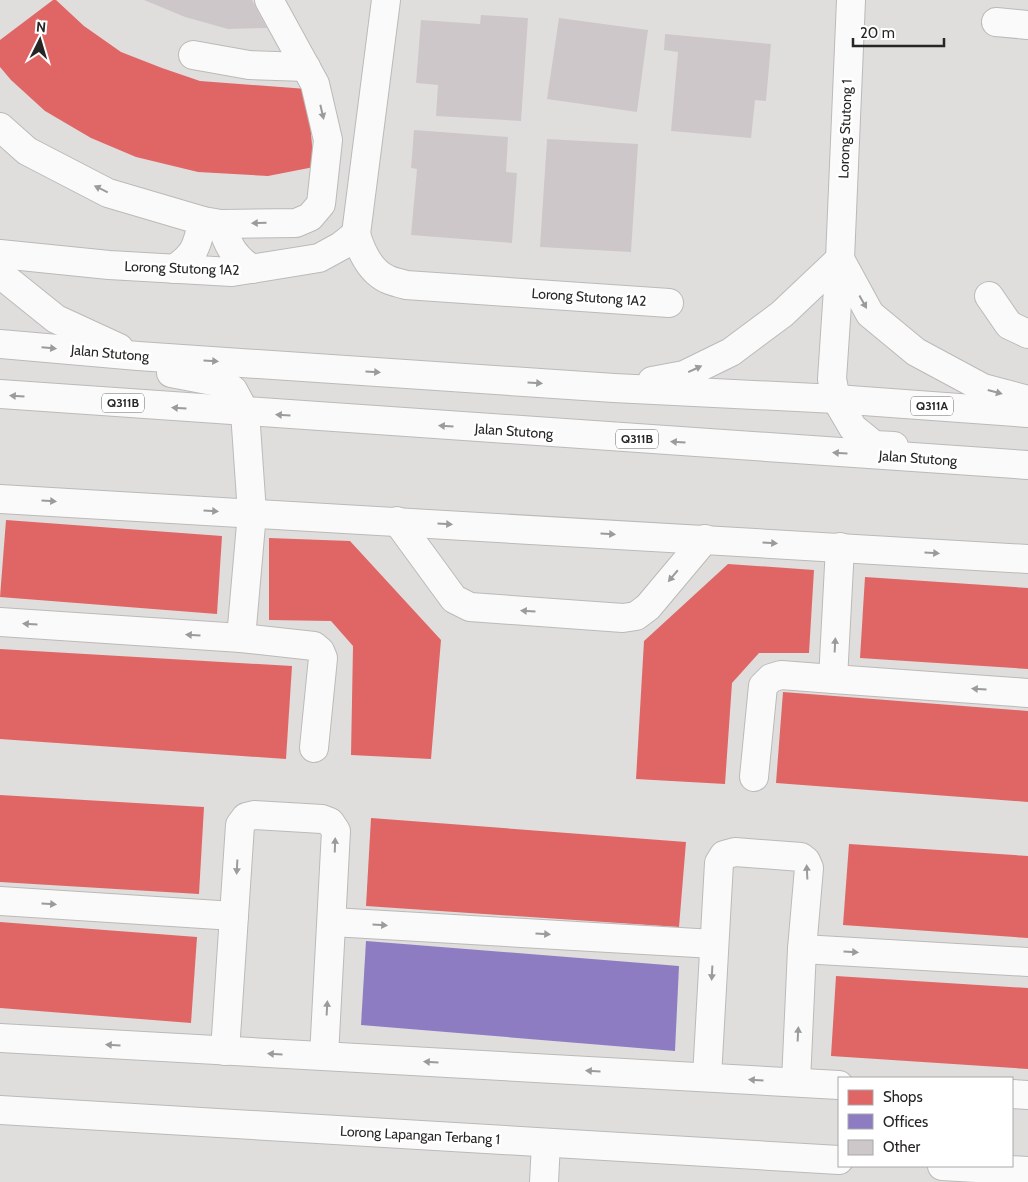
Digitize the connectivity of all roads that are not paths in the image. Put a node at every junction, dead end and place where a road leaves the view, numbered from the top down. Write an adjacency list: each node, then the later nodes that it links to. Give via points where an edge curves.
1 (269, 0): 7 (street)
2 (386, 0): 10 (street, Lorong Stutong 1A2)
3 (851, 0): 12 (street, Lorong Stutong 1)
4 (996, 22): 5 (street)
5 (1028, 24)
6 (193, 55): 7 (street, via 249,65)
7 (306, 66): 9 (street, one-way to 9, via 315,84 328,140 321,204 310,217 296,223)
8 (0, 127): 9 (street, one-way to 8, via 108,193 27,151)
9 (212, 222): 13 (street, via 188,259); 14 (street, via 240,261)
10 (356, 234): 14 (street, Lorong Stutong 1A2, via 319,258); 17 (street, Lorong Stutong 1A2, via 360,249 371,266 386,279 406,285)
11 (0, 254): 13 (street, Lorong Stutong 1A2)
12 (840, 259): 21 (street, one-way to 12, via 684,375 731,352 782,314); 23 (street, Lorong Stutong 1, via 832,379); 24 (street, one-way to 24, via 870,314 916,352 983,388)
13 (174, 268): 14 (street, Lorong Stutong 1A2, via 232,272)
14 (252, 269)
15 (0, 274): 20 (street, via 56,319)
16 (989, 296): 18 (street, via 1009,325)
17 (669, 303)
18 (1028, 334)
19 (0, 344): 20 (street, Jalan Stutong, one-way to 20)
20 (138, 356): 21 (street, Jalan Stutong, one-way to 21); 25 (street, via 168,373 230,386)
21 (614, 388): 23 (street, Jalan Stutong)
22 (0, 394): 25 (street, Jalan Stutong / Q311B, one-way to 22)
23 (836, 399): 26 (street, Jalan Stutong / Q311A); 27 (street, via 853,428 874,446)
24 (1028, 400)
25 (245, 412): 28 (street, Jalan Stutong / Q311B, one-way to 25); 30 (street)
26 (1028, 413)
27 (1028, 452)
28 (1028, 465)
29 (0, 499): 30 (street, one-way to 30)
30 (252, 513): 31 (street); 36 (street)
31 (397, 522): 32 (street, one-way to 32); 32 (street, one-way to 31, via 648,607 636,616 623,618 470,607 454,599)
32 (705, 539): 33 (street, one-way to 33)
33 (840, 547): 34 (street, one-way to 34); 37 (street, one-way to 33)
34 (1028, 559)
35 (0, 622): 36 (street, one-way to 35)
36 (241, 638): 39 (street, via 314,646 320,651 323,658)
37 (833, 679): 38 (street, one-way to 37); 40 (street, via 781,675 771,678 763,686)
38 (1028, 692)
39 (314, 748)
40 (754, 777)
41 (0, 901): 42 (street, one-way to 42)
42 (234, 916): 43 (street, one-way to 42, via 336,831 330,822 313,818 246,817 240,825); 48 (street)
43 (332, 922): 44 (street, one-way to 44); 49 (street, one-way to 43)
44 (714, 944): 45 (street, one-way to 44, via 809,868 806,860 735,852 724,855 719,862); 50 (street, one-way to 50)
45 (802, 949): 46 (street, one-way to 46); 51 (street, one-way to 45)
46 (1028, 962)
47 (0, 1038): 48 (street, one-way to 47)
48 (225, 1051): 49 (street, one-way to 48)
49 (324, 1056): 50 (street, one-way to 49)
50 (707, 1077): 51 (street, one-way to 50)
51 (796, 1082): 52 (street)
52 (838, 1085)
53 (1013, 1094): 54 (street)
54 (1028, 1095)
55 (0, 1110): 56 (street, Lorong Lapangan Terbang 1)
56 (546, 1142): 57 (street, Lorong Lapangan Terbang 1); 61 (street)
57 (838, 1160)
58 (947, 1167): 60 (street)
59 (1028, 1171): 60 (street)
60 (986, 1175)
61 (544, 1182)

